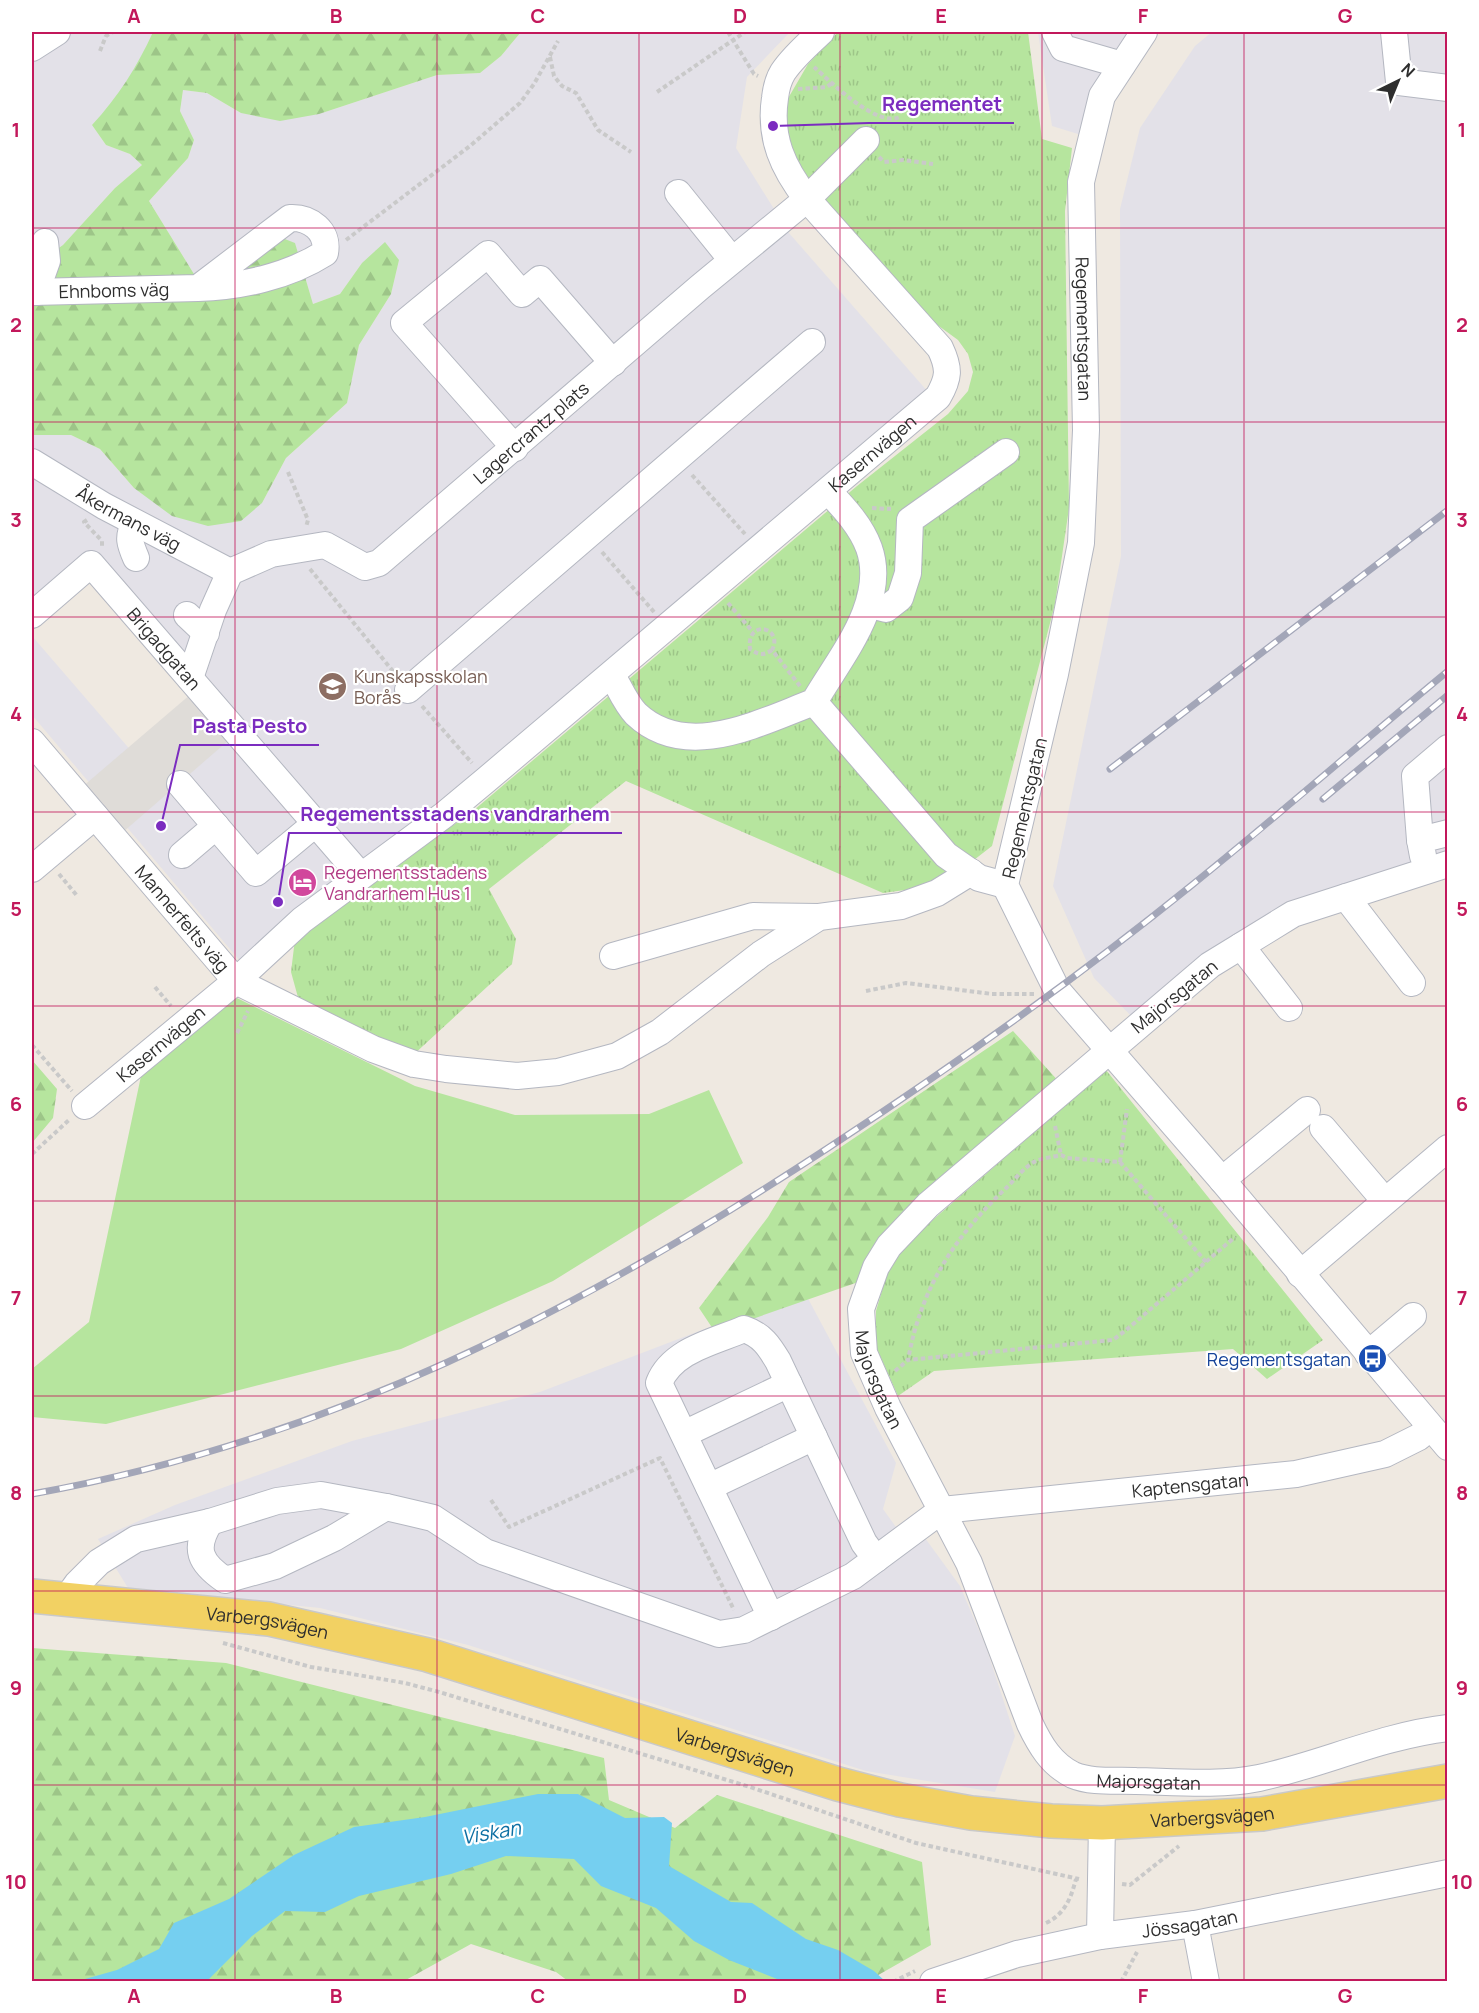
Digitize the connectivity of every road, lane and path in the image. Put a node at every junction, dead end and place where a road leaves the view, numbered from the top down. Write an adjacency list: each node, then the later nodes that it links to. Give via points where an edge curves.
1 (57, 32): 13 (street)
2 (113, 32): 14 (path, via 106,36)
3 (131, 32): 4 (path)
4 (150, 32)
5 (728, 32): 11 (path)
6 (745, 32): 11 (path)
7 (821, 32): 15 (street)
8 (1055, 32): 17 (street, via 1063,48)
9 (1144, 32): 17 (street, Regementsgatan)
10 (1394, 32): 21 (street, via 1399,82)
11 (733, 40): 18 (path); 22 (path)
12 (558, 41): 16 (path)
13 (32, 48)
14 (99, 51)
15 (799, 54): 19 (street); 20 (path)
16 (550, 56): 25 (path, via 554,76 561,86 576,93 598,130); 31 (path, via 520,103 479,139)
17 (1122, 65): 77 (street, Regementsgatan, via 1102,96 1081,182 1086,430 1081,543 1055,674)
18 (754, 74)
19 (777, 83): 20 (path, via 795,90 827,87); 29 (street, Kasernvägen, via 773,126 776,141 790,177)
20 (832, 83): 23 (path, via 874,115 886,120)
21 (1448, 88)
22 (657, 92)
23 (900, 117)
24 (866, 140): 29 (street, Lagercrantz plats)
25 (631, 152)
26 (884, 162): 27 (path)
27 (933, 164)
28 (678, 193): 32 (street)
29 (807, 199): 32 (street, Lagercrantz plats); 42 (street, Kasernvägen, via 940,348 948,366 948,381 938,397)
30 (45, 242): 34 (street, via 47,261)
31 (325, 253): 33 (street, Ehnboms väg, via 269,278); 33 (street, via 320,230 311,221 290,218)
32 (732, 260): 36 (street, Lagercrantz plats)
33 (198, 288): 34 (street, Ehnboms väg)
34 (34, 292)
35 (812, 342): 39 (street)
36 (613, 363): 37 (street, Lagercrantz plats); 37 (street, via 540,279 522,294 488,254 404,323)
37 (515, 448): 46 (street, Lagercrantz plats, via 373,567 359,565 325,545)
38 (1006, 452): 51 (street, via 910,520 908,573 900,598 886,609)
39 (678, 458): 45 (street); 47 (path)
40 (32, 462): 44 (street, Åkermans väg)
41 (288, 472): 43 (path)
42 (829, 492): 47 (street, Mannerfelts väg); 51 (street, Kasernvägen, via 853,519 869,547 874,578)
43 (308, 520)
44 (135, 523): 48 (street, via 129,542); 49 (street, Åkermans väg)
45 (588, 535): 54 (path); 60 (street)
46 (295, 550): 49 (street, Lagercrantz plats, via 271,554); 60 (path)
47 (759, 551): 50 (street, Mannerfelts väg)
48 (136, 558)
49 (230, 572): 56 (street)
50 (716, 587): 54 (street, Mannerfelts väg); 55 (path)
51 (870, 605): 61 (street, Kasernvägen)
52 (32, 614): 59 (street, Brigadgatan, via 91,564)
53 (187, 615): 56 (street)
54 (668, 627): 58 (street, Mannerfelts väg)
55 (753, 632): 57 (path, via 767,630 774,636); 57 (path, via 750,649 765,655)
56 (206, 633): 59 (street)
57 (772, 650): 61 (path)
58 (612, 675): 61 (street, via 636,714 674,737 723,735); 64 (street, Mannerfelts väg)
59 (190, 678): 67 (street, Brigadgatan)
60 (408, 690): 64 (path)
61 (811, 698): 74 (street, via 946,855)
62 (32, 742): 66 (street, Mannerfelts väg)
63 (1448, 748): 70 (street, via 1415,776)
64 (486, 780): 75 (street, Mannerfelts väg)
65 (180, 784): 68 (street)
66 (95, 816): 73 (street); 83 (street, Mannerfelts väg)
67 (315, 824): 68 (street, via 256,873); 75 (street, Brigadgatan)
68 (216, 826): 71 (street)
69 (1448, 833): 70 (street)
70 (1420, 840): 72 (street)
71 (182, 855)
72 (1436, 867): 79 (street, Majorsgatan)
73 (32, 869)
74 (971, 872): 77 (street); 80 (street, via 936,894 902,906)
75 (360, 876): 83 (street, Mannerfelts väg, via 302,920)
76 (64, 881): 78 (path)
77 (1005, 885): 85 (street, Regementsgatan)
78 (78, 897)
79 (1346, 897): 81 (street, Majorsgatan, via 1293,914); 84 (street)
80 (819, 917): 82 (street, via 753,916); 83 (street, via 761,954 660,1032 617,1056 558,1072 517,1076 414,1064 372,1049)
81 (1241, 946): 89 (street); 91 (street, Majorsgatan, via 1210,965)
82 (612, 956)
83 (236, 981): 92 (street, Kasernvägen)
84 (1412, 983)
85 (1055, 985): 87 (path, via 1038,994 992,994 906,984); 91 (street, Regementsgatan)
86 (155, 987): 88 (path)
87 (866, 991)
88 (170, 1005)
89 (1289, 1008)
90 (32, 1045): 92 (path)
91 (1108, 1050): 97 (street, Regementsgatan); 110 (street, Majorsgatan, via 928,1205 889,1246 867,1288 861,1309 864,1353 888,1408)
92 (85, 1106): 95 (path)
93 (1127, 1109): 96 (path)
94 (1448, 1148): 98 (street)
95 (32, 1154)
96 (1120, 1162): 100 (path); 100 (path, via 1061,1155 1034,1162 1025,1170 974,1218 948,1254 926,1292 908,1360 1113,1340)
97 (1222, 1180): 98 (street, via 1315,1119); 101 (street, Regementsgatan)
98 (1385, 1202): 101 (street)
99 (1235, 1237): 100 (path)
100 (1206, 1262)
101 (1300, 1274): 103 (street, Regementsgatan)
102 (1413, 1316): 103 (street)
103 (1368, 1354): 107 (street, Regementsgatan)
104 (789, 1384): 105 (street); 105 (street, via 767,1343 744,1329 677,1358 659,1383); 106 (street)
105 (684, 1434): 108 (street)
106 (814, 1437): 108 (street); 112 (street, via 864,1543)
107 (1443, 1441): 110 (street, Kaptensgatan, via 1419,1437 1384,1454 1296,1474)
108 (709, 1487): 115 (street)
109 (386, 1507): 111 (street, via 321,1495 277,1501); 111 (street, via 275,1566 225,1580 207,1568 200,1550); 115 (street, via 433,1518 485,1552 719,1634 744,1630)
110 (942, 1509): 112 (street); 117 (street, Majorsgatan, via 969,1563 1038,1741 1058,1765 1074,1775 1092,1780 1170,1782 1258,1778 1408,1733)
111 (210, 1522): 114 (street, via 136,1539 99,1562)
112 (876, 1559): 115 (street, via 835,1586)
113 (32, 1596): 114 (main road, Varbergsvägen)
114 (67, 1599): 119 (main road, Varbergsvägen, via 269,1618 440,1658 900,1800 970,1813)
115 (771, 1617)
116 (222, 1643): 122 (path, via 311,1667 439,1692 739,1784 916,1844)
117 (1448, 1728)
118 (1448, 1781): 119 (main road, Varbergsvägen, via 1262,1814)
119 (1102, 1823): 122 (street)
120 (1176, 1848): 122 (path, via 1130,1885)
121 (1448, 1873): 123 (street, Jössagatan)
122 (1101, 1882): 125 (street)
123 (1195, 1924): 124 (street, Jössagatan); 130 (street)
124 (1136, 1930): 125 (street, Jössagatan); 129 (path, via 1138,1949)
125 (1100, 1936): 128 (street, Jössagatan, via 1017,1954)
126 (906, 1975): 127 (path)
127 (893, 1982)
128 (933, 1982)
129 (1121, 1982)
130 (1206, 1982)

